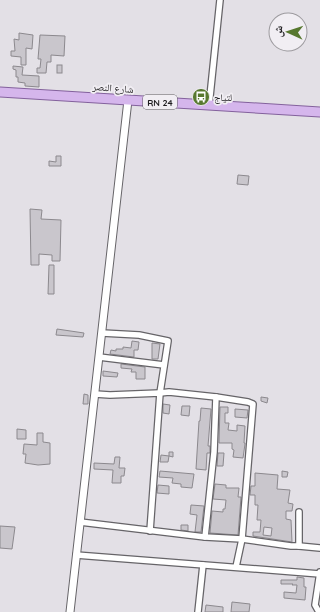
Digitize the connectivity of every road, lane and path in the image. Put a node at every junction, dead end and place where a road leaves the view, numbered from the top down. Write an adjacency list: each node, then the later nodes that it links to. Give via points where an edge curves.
1 (220, 0): 4 (street)
2 (0, 92): 3 (main road, شارع النصر / RN 24)
3 (128, 100): 4 (main road, شارع النصر / RN 24); 6 (street)
4 (209, 106): 5 (main road, شارع النصر / RN 24)
5 (320, 112)
6 (102, 333): 7 (street); 8 (street, via 139,335 168,341)
7 (99, 358): 8 (street); 10 (street)
8 (164, 365): 9 (street)
9 (160, 393): 10 (street); 11 (street); 14 (street)
10 (95, 394): 13 (street)
11 (216, 397): 15 (street, via 214,452); 16 (street, via 253,404)
12 (299, 512): 17 (street)
13 (80, 522): 14 (street); 19 (street)
14 (150, 531): 15 (street)
15 (205, 537): 16 (street)
16 (242, 539): 17 (street); 21 (street)
17 (299, 546): 18 (street)
18 (320, 548)
19 (76, 555): 20 (street); 23 (street)
20 (203, 565): 21 (street); 24 (street)
21 (236, 567): 22 (street)
22 (320, 573): 25 (street, via 315,605)
23 (70, 612)
24 (198, 612)
25 (319, 612)

